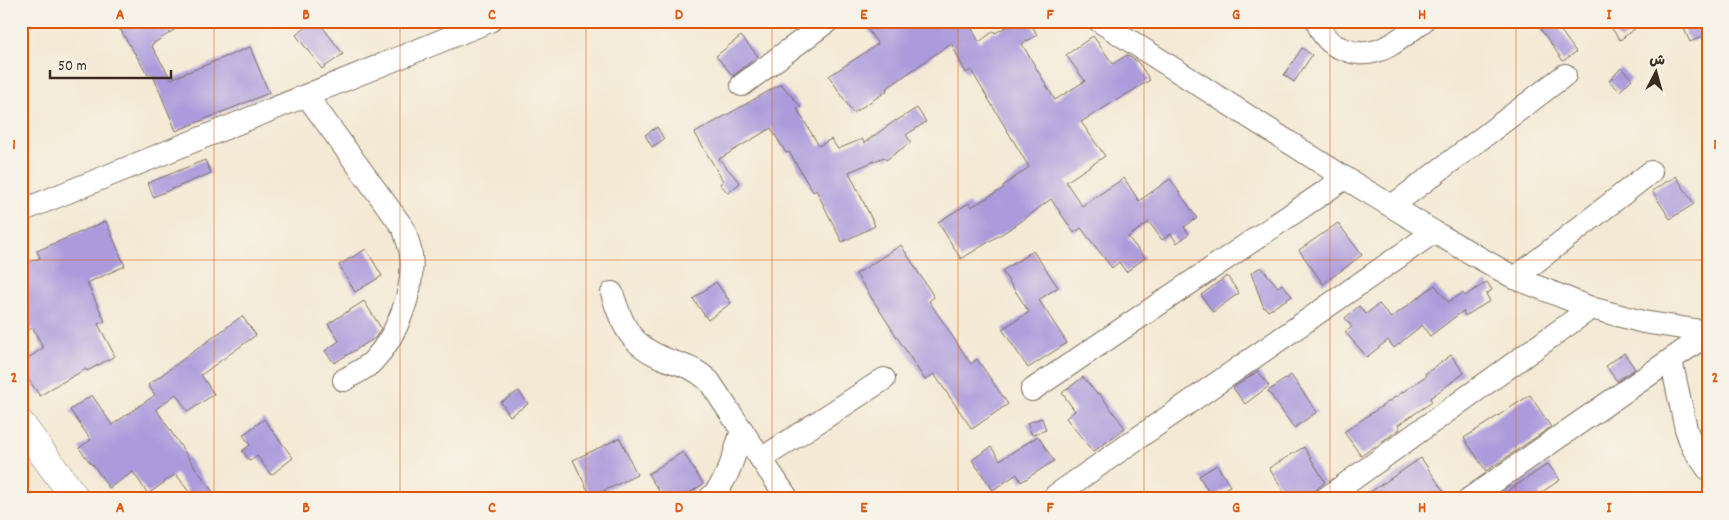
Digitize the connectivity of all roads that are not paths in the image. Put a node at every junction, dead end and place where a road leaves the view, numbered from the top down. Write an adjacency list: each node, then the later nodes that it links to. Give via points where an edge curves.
1 (490, 21): 8 (street)
2 (828, 21): 7 (street)
3 (1099, 21): 10 (street)
4 (1317, 21): 5 (street, via 1328,40 1357,54 1381,50)
5 (1423, 21)
6 (1565, 75): 11 (street)
7 (742, 85)
8 (307, 96): 12 (street); 20 (street, via 404,229 411,252 408,291 397,328 372,362)
9 (1651, 172): 14 (street)
10 (1345, 178): 11 (street); 21 (street)
11 (1392, 206): 13 (street)
12 (21, 211)
13 (1434, 232): 14 (street); 26 (street)
14 (1515, 278): 16 (street)
15 (612, 293): 23 (street, via 620,319 636,342 664,358 698,370)
16 (1591, 308): 17 (street, via 1643,322); 30 (street)
17 (1704, 328): 18 (street)
18 (1671, 360): 25 (street, via 1686,429 1693,448); 31 (street)
19 (884, 379): 24 (street)
20 (344, 380)
21 (1032, 390)
22 (21, 424): 27 (main road)
23 (742, 430): 24 (street); 28 (street, via 727,476)
24 (761, 459): 29 (street)
25 (1708, 469)
26 (1056, 495)
27 (76, 499)
28 (709, 499)
29 (788, 499)
30 (1325, 499)
31 (1469, 499)

